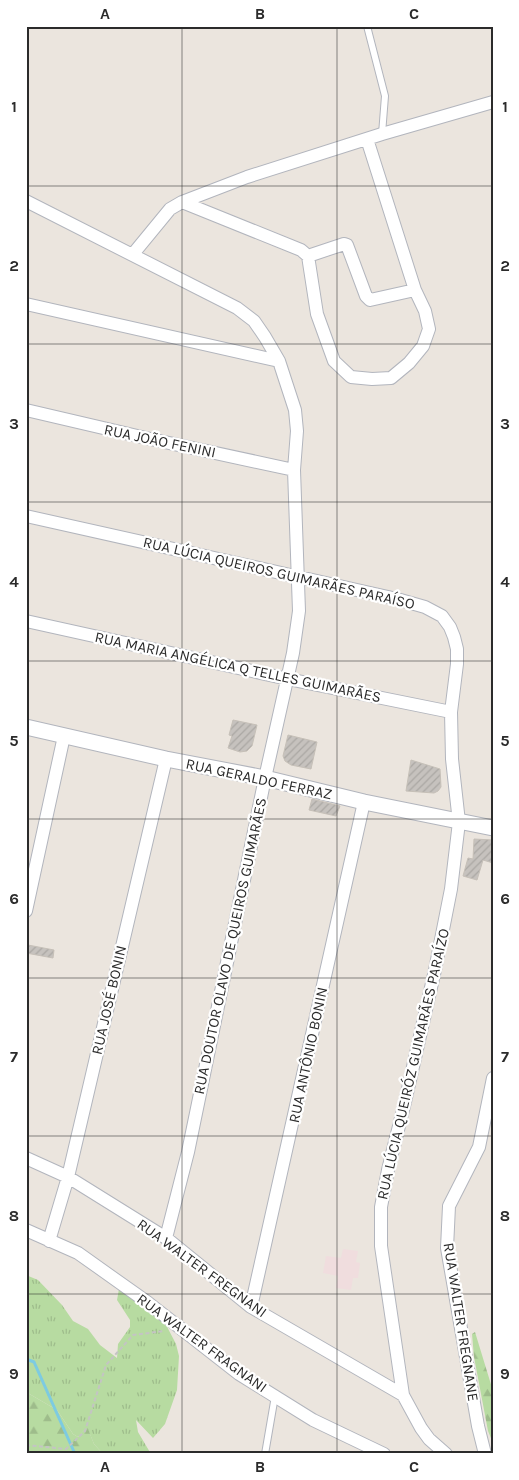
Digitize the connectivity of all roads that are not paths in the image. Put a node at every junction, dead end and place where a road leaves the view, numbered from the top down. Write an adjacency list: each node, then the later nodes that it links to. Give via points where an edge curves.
1 (367, 26): 3 (lane, via 385,96)
2 (493, 102): 3 (street)
3 (382, 134): 4 (street)
4 (367, 139): 6 (street, via 247,177); 9 (street)
5 (26, 202): 7 (street, RUA DOUTOR OLAVO DE QUEIROS GUIMARÃES)
6 (182, 202): 7 (street, via 165,215); 8 (street, via 301,250)
7 (133, 254): 11 (street, RUA DOUTOR OLAVO DE QUEIROS GUIMARÃES, via 237,308 254,322)
8 (308, 256): 9 (street, via 348,245 370,300); 9 (street, via 317,314 334,362 351,377 391,378 423,346 429,328)
9 (415, 290)
10 (26, 304): 11 (street)
11 (279, 361): 13 (street, RUA DOUTOR OLAVO DE QUEIROS GUIMARÃES, via 295,410)
12 (26, 410): 13 (street, RUA JOÃO FENINI)
13 (294, 470): 15 (street, RUA DOUTOR OLAVO DE QUEIROS GUIMARÃES)
14 (26, 516): 15 (street, RUA LÚCIA QUEIROS GUIMARÃES PARAÍSO)
15 (298, 576): 17 (street, RUA DOUTOR OLAVO DE QUEIROS GUIMARÃES, via 299,611); 18 (street, RUA LÚCIA QUEIROS GUIMARÃES PARAÍSO, via 397,598 442,616 450,627 456,649)
16 (26, 621): 17 (street, RUA MARIA ANGÉLICA Q TELLES GUIMARÃES)
17 (288, 680): 18 (street, RUA MARIA ANGÉLICA Q TELLES GUIMARÃES); 22 (street, RUA DOUTOR OLAVO DE QUEIROS GUIMARÃES)
18 (451, 712): 24 (street, RUA LÚCIA QUEIROS GUIMARÃES PARAÍSO)
19 (26, 727): 20 (street, RUA GERALDO FERRAZ)
20 (64, 736): 21 (street, RUA GERALDO FERRAZ); 26 (street)
21 (166, 758): 22 (street, RUA GERALDO FERRAZ); 29 (street, RUA JOSÉ BONIN)
22 (265, 778): 23 (street, RUA GERALDO FERRAZ); 31 (street, RUA DOUTOR OLAVO DE QUEIROS GUIMARÃES, via 188,1152)
23 (364, 802): 24 (street, RUA GERALDO FERRAZ); 33 (street, RUA ANTÔNIO BONIN)
24 (459, 822): 25 (street, RUA GERALDO FERRAZ); 34 (street, RUA LÚCIA QUEIRÓZ GUIMARÃES PARAÍZO, via 444,925 381,1207 381,1246)
25 (493, 828)
26 (26, 911)
27 (493, 1078): 39 (street, RUA WALTER FREGNANE, via 479,1147 449,1206 447,1248)
28 (26, 1158): 29 (street, RUA WALTER FREGNANI)
29 (68, 1177): 31 (street, RUA WALTER FREGNANI); 32 (street, RUA JOSÉ BONIN)
30 (26, 1230): 32 (street)
31 (166, 1238): 33 (street, RUA WALTER FREGNANI)
32 (49, 1241): 35 (street, RUA WALTER FRAGNANI, via 78,1252 239,1374)
33 (251, 1307): 34 (street, RUA WALTER FREGNANI)
34 (403, 1395): 38 (street, via 429,1439)
35 (274, 1396): 36 (lane); 37 (street, RUA WALTER FRAGNANI, via 313,1420)
36 (265, 1454)
37 (384, 1454)
38 (446, 1454)
39 (485, 1454)

